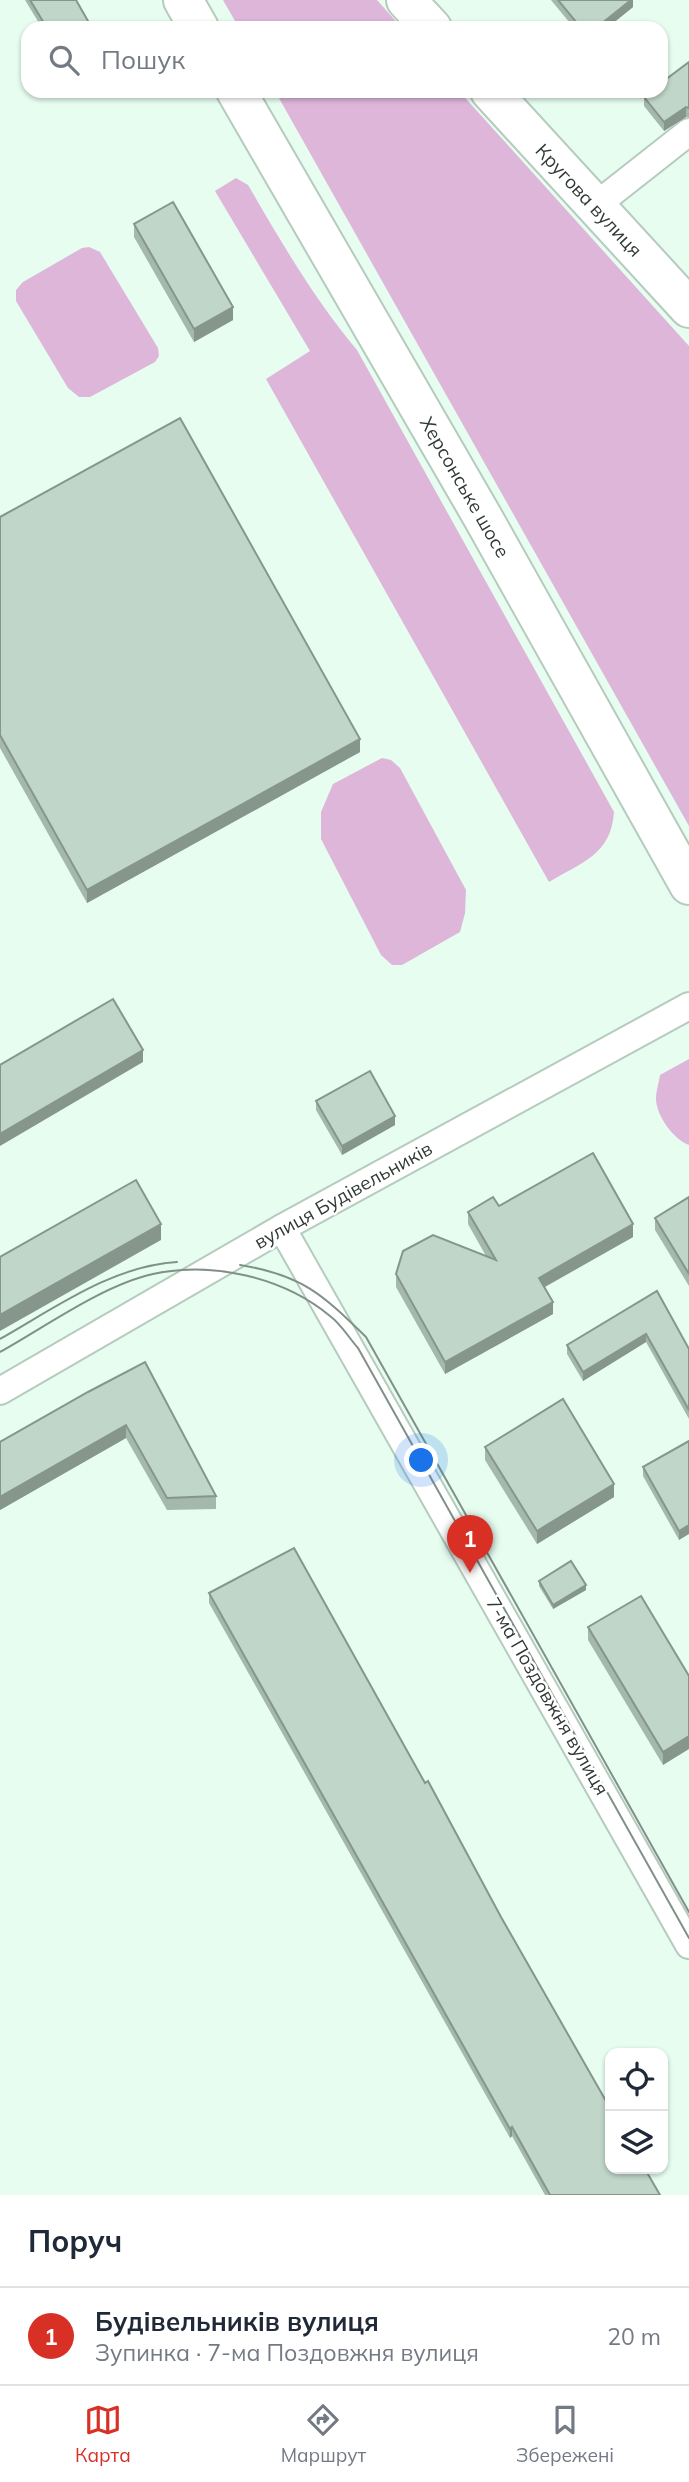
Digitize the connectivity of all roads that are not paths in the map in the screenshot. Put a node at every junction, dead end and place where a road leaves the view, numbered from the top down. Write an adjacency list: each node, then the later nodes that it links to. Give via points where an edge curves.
1 (183, 0): 3 (main road)
2 (406, 0): 4 (main road)
3 (195, 21)
4 (426, 21)
5 (240, 98): 10 (main road, Херсонське шосе)
6 (496, 98): 8 (main road, Кругова вулиця)
7 (689, 132): 8 (street)
8 (595, 206): 9 (main road, Кругова вулиця)
9 (689, 309)
10 (689, 885)
11 (689, 1006): 12 (street, вулиця Будівельників)
12 (282, 1228): 13 (street, вулиця Будівельників); 14 (street, 7-ма Поздовжня вулиця)
13 (0, 1391)
14 (689, 1945)

